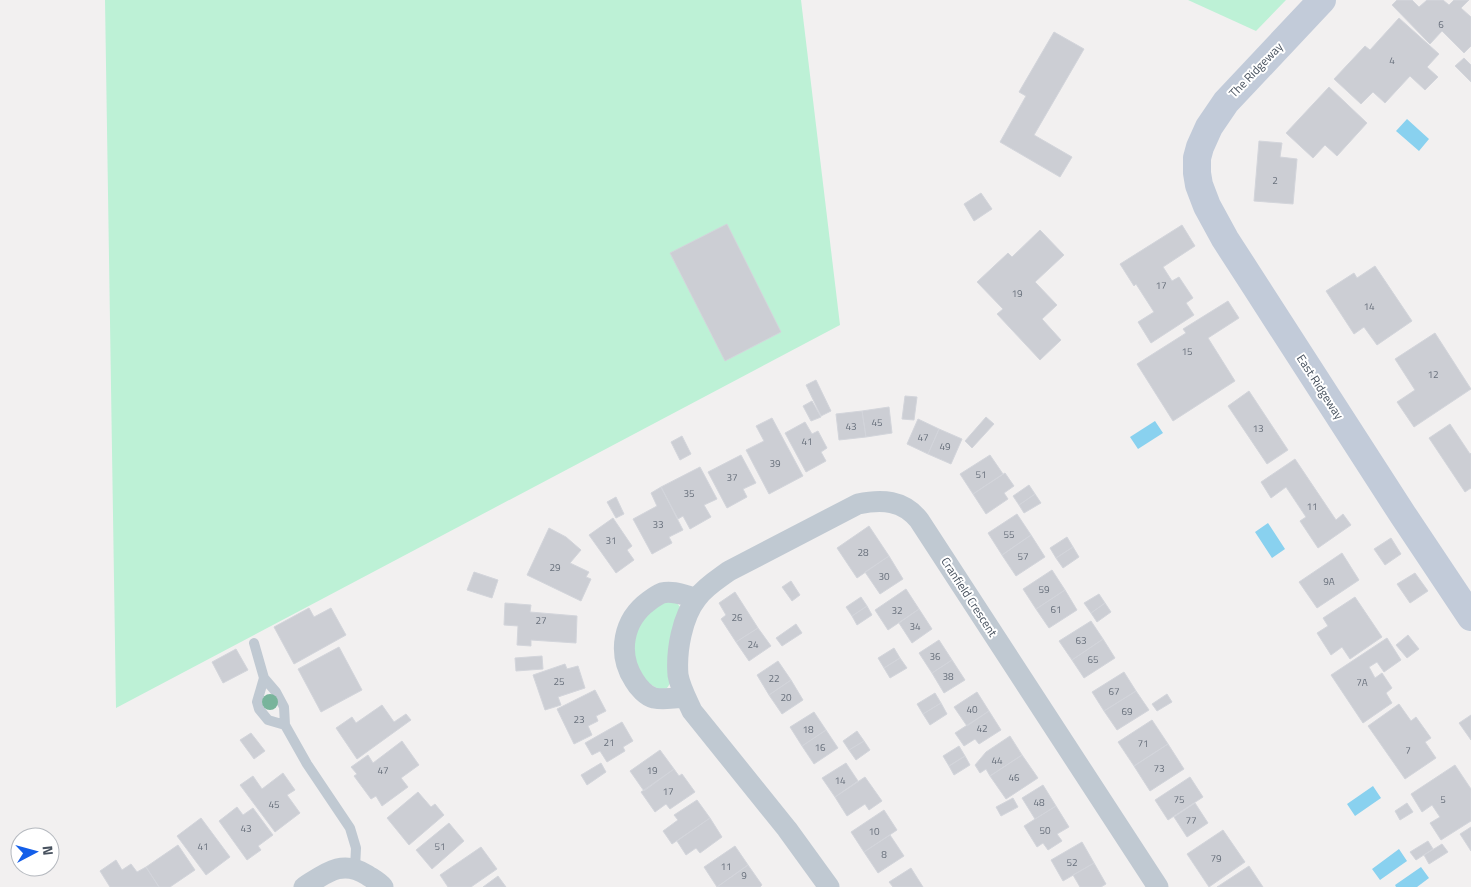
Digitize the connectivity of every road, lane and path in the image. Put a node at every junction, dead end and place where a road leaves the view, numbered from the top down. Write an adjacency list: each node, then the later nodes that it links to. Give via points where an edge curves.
1 (1322, 0): 2 (street, The Ridgeway, via 1226,102 1208,127)
2 (1200, 147): 4 (street, East Ridgeway, via 1196,173 1199,185 1225,239)
3 (696, 598): 7 (street, Cranfield Crescent, via 679,644 678,677); 7 (street, via 670,592 654,597 634,615 625,637 626,661 636,685 653,698); 13 (street, Cranfield Crescent, via 729,571 858,504 886,501 900,504 912,512)
4 (1471, 617)
5 (254, 643): 6 (lane)
6 (264, 678): 8 (lane, via 284,707); 8 (lane, via 257,702 260,709 268,720)
7 (685, 697): 12 (street, Cranfield Crescent, via 692,711)
8 (285, 725): 9 (lane, via 350,828 356,848)
9 (355, 868): 10 (street, via 326,873); 11 (street)
10 (304, 887)
11 (383, 887)
12 (829, 887)
13 (1158, 887)

